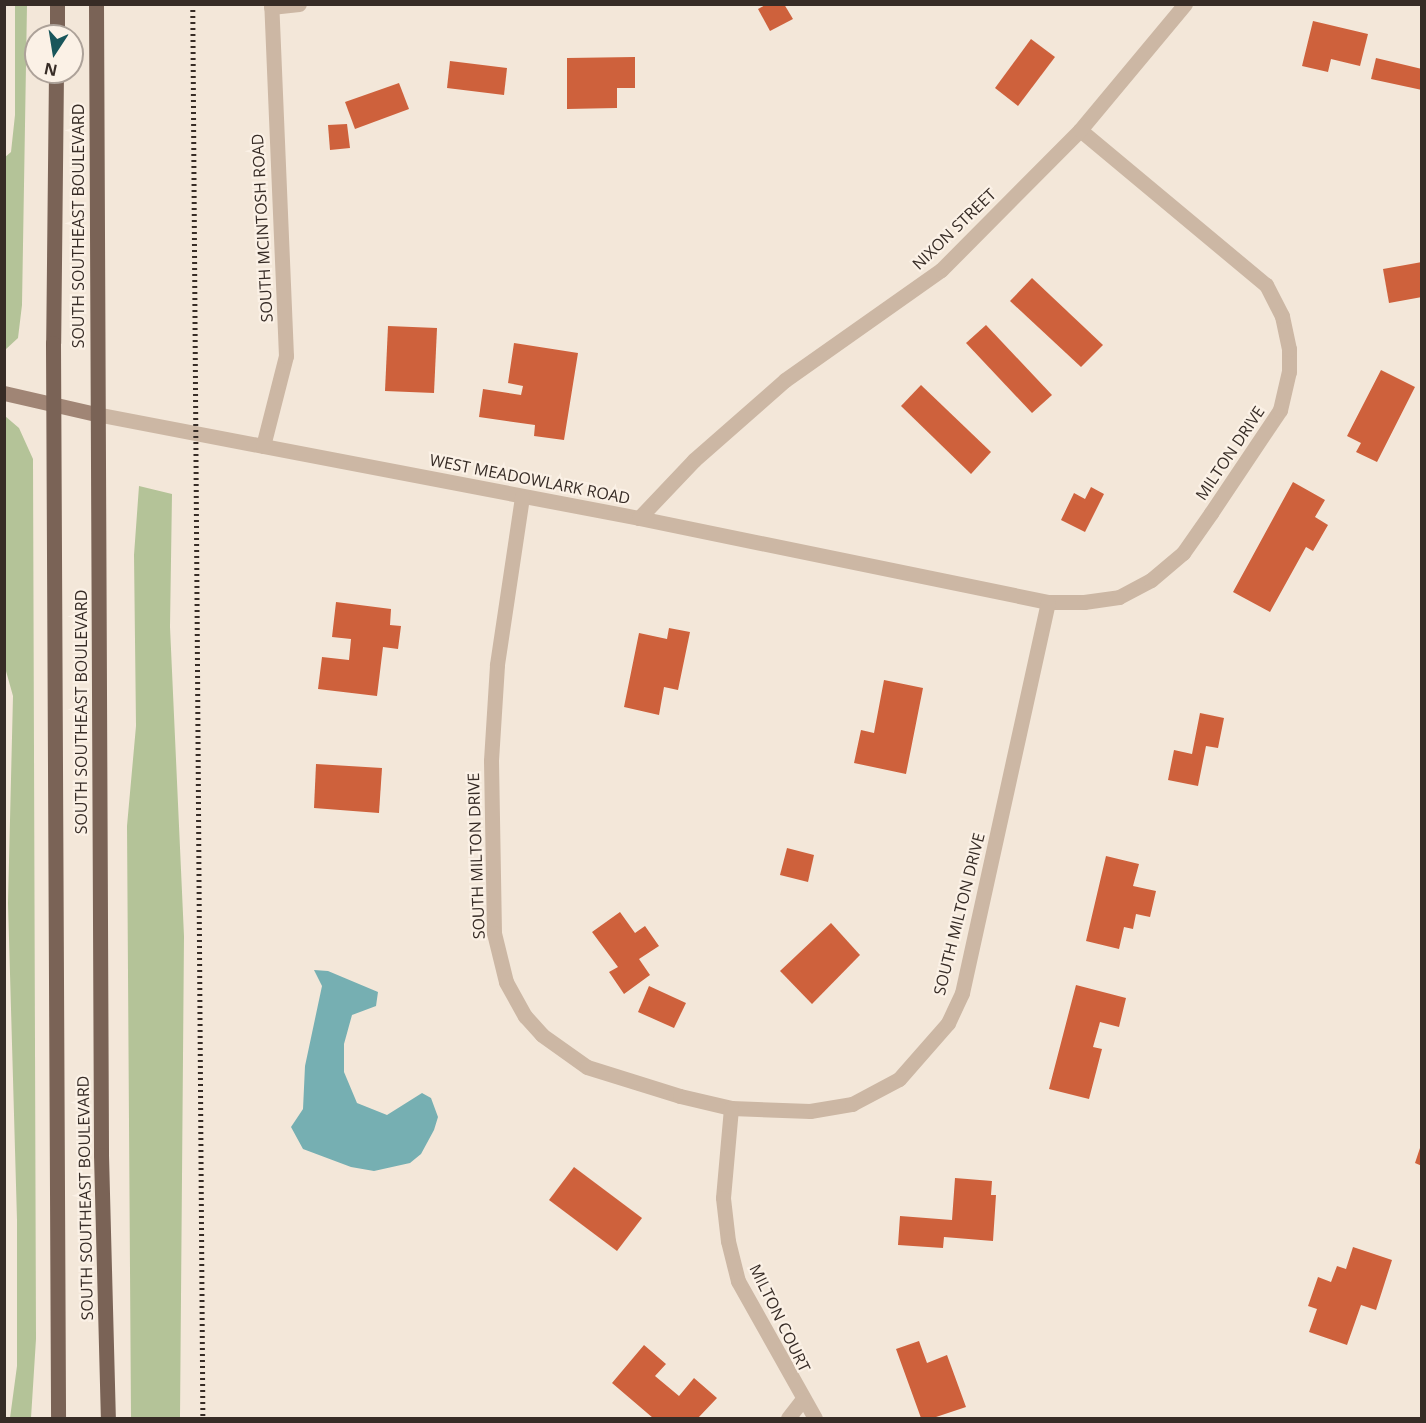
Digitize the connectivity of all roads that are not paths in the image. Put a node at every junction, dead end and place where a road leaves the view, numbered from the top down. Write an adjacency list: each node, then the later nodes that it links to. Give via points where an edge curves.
1 (57, 4): 6 (main road)
2 (96, 4): 11 (main road, SOUTH SOUTHEAST BOULEVARD)
3 (299, 4): 5 (street)
4 (1185, 4): 8 (street, NIXON STREET)
5 (271, 6): 12 (street, SOUTH MCINTOSH ROAD, via 286,356 283,380)
6 (57, 24)
7 (56, 84): 10 (main road, SOUTH SOUTHEAST BOULEVARD)
8 (1080, 130): 14 (street, NIXON STREET, via 941,270 785,380 694,460); 15 (street, MILTON DRIVE, via 1266,285 1285,326 1289,372 1280,410 1183,552 1151,580 1119,597)
9 (4, 393): 10 (main road, WEST MEADOWLARK ROAD)
10 (53, 404): 11 (main road, WEST MEADOWLARK ROAD); 18 (main road, SOUTH SOUTHEAST BOULEVARD)
11 (96, 414): 12 (street, WEST MEADOWLARK ROAD); 19 (main road, SOUTH SOUTHEAST BOULEVARD, via 101,1155)
12 (263, 446): 13 (street, WEST MEADOWLARK ROAD)
13 (522, 497): 14 (street, WEST MEADOWLARK ROAD); 16 (street, SOUTH MILTON DRIVE, via 497,665 491,761 494,933 506,982 525,1016 542,1035 587,1067)
14 (639, 518): 15 (street, WEST MEADOWLARK ROAD)
15 (1048, 602): 16 (street, SOUTH MILTON DRIVE, via 962,993 948,1023 899,1079 852,1104 810,1111)
16 (731, 1108): 17 (street, MILTON COURT, via 723,1197 728,1241 738,1281)
17 (802, 1401): 20 (street); 21 (street, MILTON COURT)
18 (58, 1419)
19 (108, 1419)
20 (788, 1419)
21 (815, 1419)

